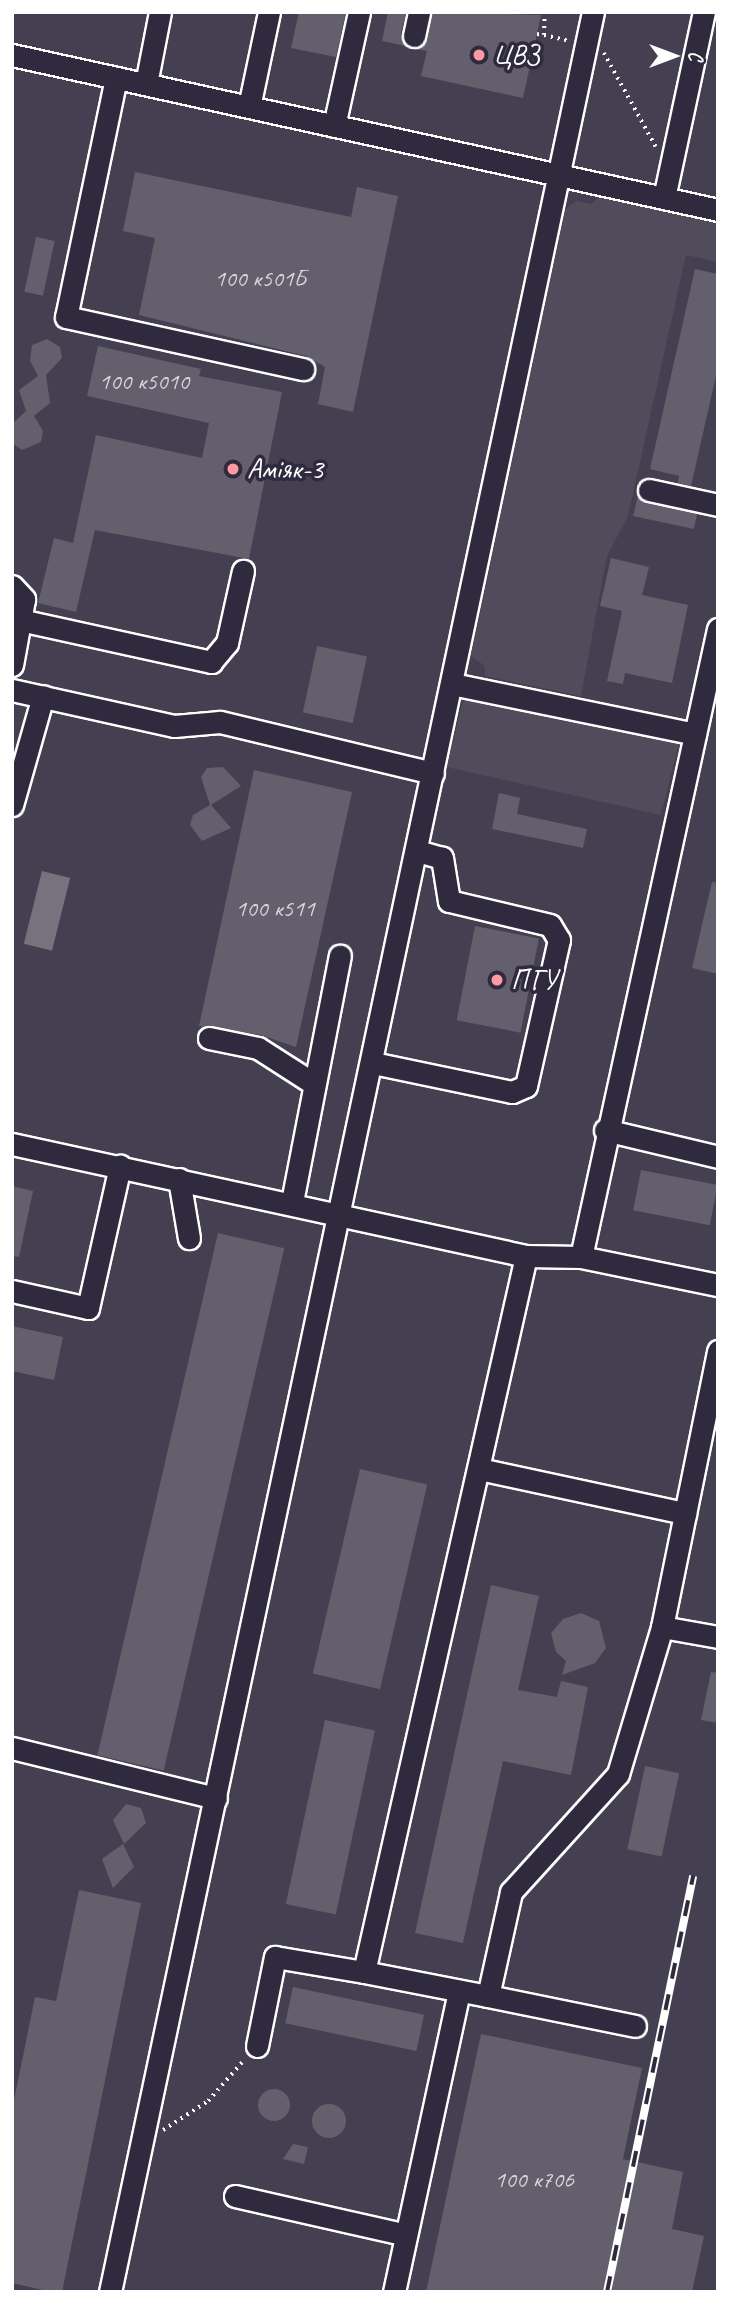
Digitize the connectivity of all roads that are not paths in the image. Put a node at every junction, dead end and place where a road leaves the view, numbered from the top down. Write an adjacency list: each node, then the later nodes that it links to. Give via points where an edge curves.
1 (160, 12): 10 (lane)
2 (269, 12): 11 (lane)
3 (359, 12): 12 (lane)
4 (419, 12): 7 (lane)
5 (593, 12): 13 (lane)
6 (704, 12): 14 (lane)
7 (414, 36)
8 (12, 55): 9 (lane)
9 (117, 78): 10 (lane); 16 (lane, via 66,317)
10 (146, 85): 11 (lane)
11 (248, 107): 12 (lane)
12 (334, 125): 13 (lane)
13 (556, 174): 14 (lane); 24 (lane)
14 (664, 198): 15 (lane)
15 (718, 210)
16 (303, 369)
17 (649, 490): 18 (lane)
18 (718, 505)
19 (243, 571): 21 (lane, via 227,642 211,662)
20 (12, 586): 21 (lane, via 24,598)
21 (20, 620): 23 (lane)
22 (718, 629): 27 (lane)
23 (12, 665)
24 (452, 684): 27 (lane); 28 (lane)
25 (12, 690): 26 (lane)
26 (43, 696): 28 (lane, via 174,726 220,722); 29 (lane)
27 (695, 734): 35 (lane)
28 (433, 773): 30 (lane)
29 (12, 805)
30 (416, 851): 33 (lane); 33 (lane, via 443,858 449,901 550,925 559,940 526,1086 512,1092)
31 (340, 957): 34 (lane)
32 (209, 1038): 34 (lane, via 258,1048)
33 (373, 1063): 41 (lane)
34 (314, 1084): 40 (lane)
35 (605, 1130): 37 (lane); 44 (lane)
36 (12, 1144): 38 (lane)
37 (718, 1157)
38 (120, 1166): 39 (lane); 46 (lane, via 88,1308)
39 (179, 1179): 40 (lane); 42 (lane)
40 (292, 1202): 41 (lane)
41 (342, 1213): 43 (lane); 53 (lane)
42 (189, 1238)
43 (526, 1256): 44 (lane); 48 (lane)
44 (581, 1257): 45 (lane)
45 (718, 1285)
46 (12, 1291)
47 (718, 1351): 49 (lane)
48 (479, 1469): 49 (lane); 54 (lane)
49 (685, 1513): 50 (lane)
50 (662, 1627): 51 (lane); 56 (lane, via 618,1774 511,1892)
51 (718, 1637)
52 (12, 1748): 53 (lane)
53 (216, 1798): 61 (lane)
54 (363, 1972): 55 (lane); 58 (lane, via 275,1957)
55 (459, 1991): 56 (lane); 60 (lane)
56 (488, 1996): 57 (lane)
57 (635, 2026)
58 (257, 2046)
59 (235, 2196): 60 (lane)
60 (406, 2235): 62 (lane)
61 (110, 2292)
62 (394, 2292)

